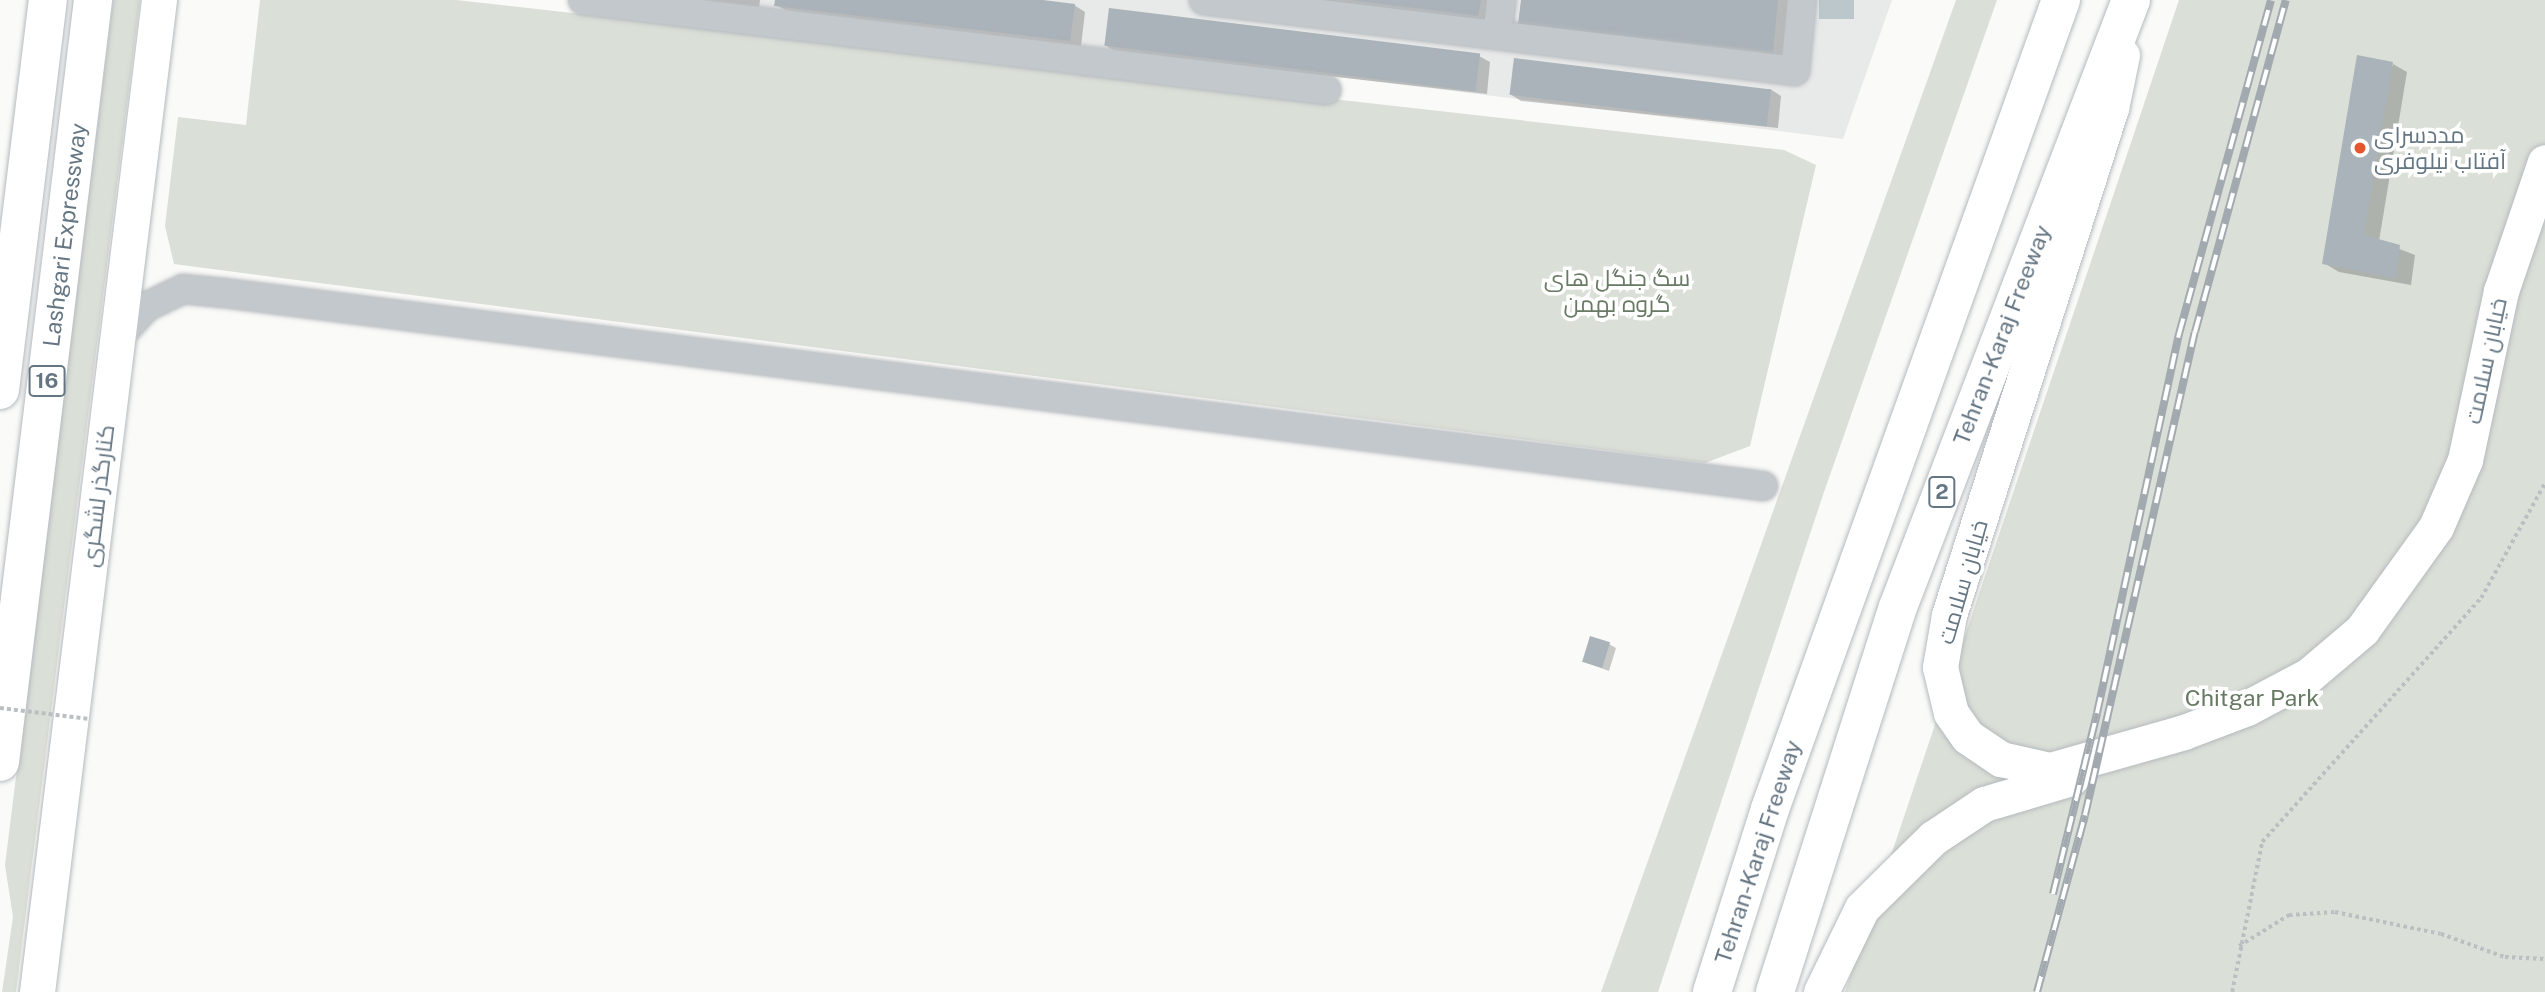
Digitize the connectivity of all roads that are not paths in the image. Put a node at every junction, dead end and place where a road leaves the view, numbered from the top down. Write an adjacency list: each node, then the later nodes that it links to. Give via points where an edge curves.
1 (48, 0): 17 (highway, Lashgari Expressway / 16)
2 (93, 0): 19 (highway, Lashgari Expressway / 16)
3 (159, 0): 16 (main road, کنارگذر لشگری)
4 (583, 0): 10 (lane)
5 (1204, 0): 11 (lane)
6 (1502, 0): 11 (lane)
7 (1802, 0): 11 (lane, via 1795,71)
8 (2061, 0): 21 (highway, Tehran-Karaj Freeway, via 1770,809)
9 (2132, 0): 15 (main road, خیابان سلامت, via 2111,108 1949,615 1940,667 1951,713 1968,737 2001,760 2050,771 2184,732 2247,708 2309,675 2362,630 2436,527 2465,460); 22 (highway, Tehran-Karaj Freeway / 2, via 1898,607)
10 (757, 10): 12 (lane)
11 (1497, 35)
12 (1327, 90)
13 (2545, 162): 15 (main road, خیابان سلامت)
14 (2545, 214): 15 (main road, خیابان سلامت)
15 (2510, 293): 23 (main road, خیابان سلامت, via 2487,435 2457,513 2423,571 2375,637 2327,678 2271,714 2217,736 1984,804 1933,838 1862,908)
16 (118, 338): 18 (lane, via 146,307 183,289); 20 (main road, کنارگذر لشگری)
17 (0, 390)
18 (1763, 486)
19 (0, 762)
20 (37, 992)
21 (1712, 992)
22 (1775, 992)
23 (1821, 992)

